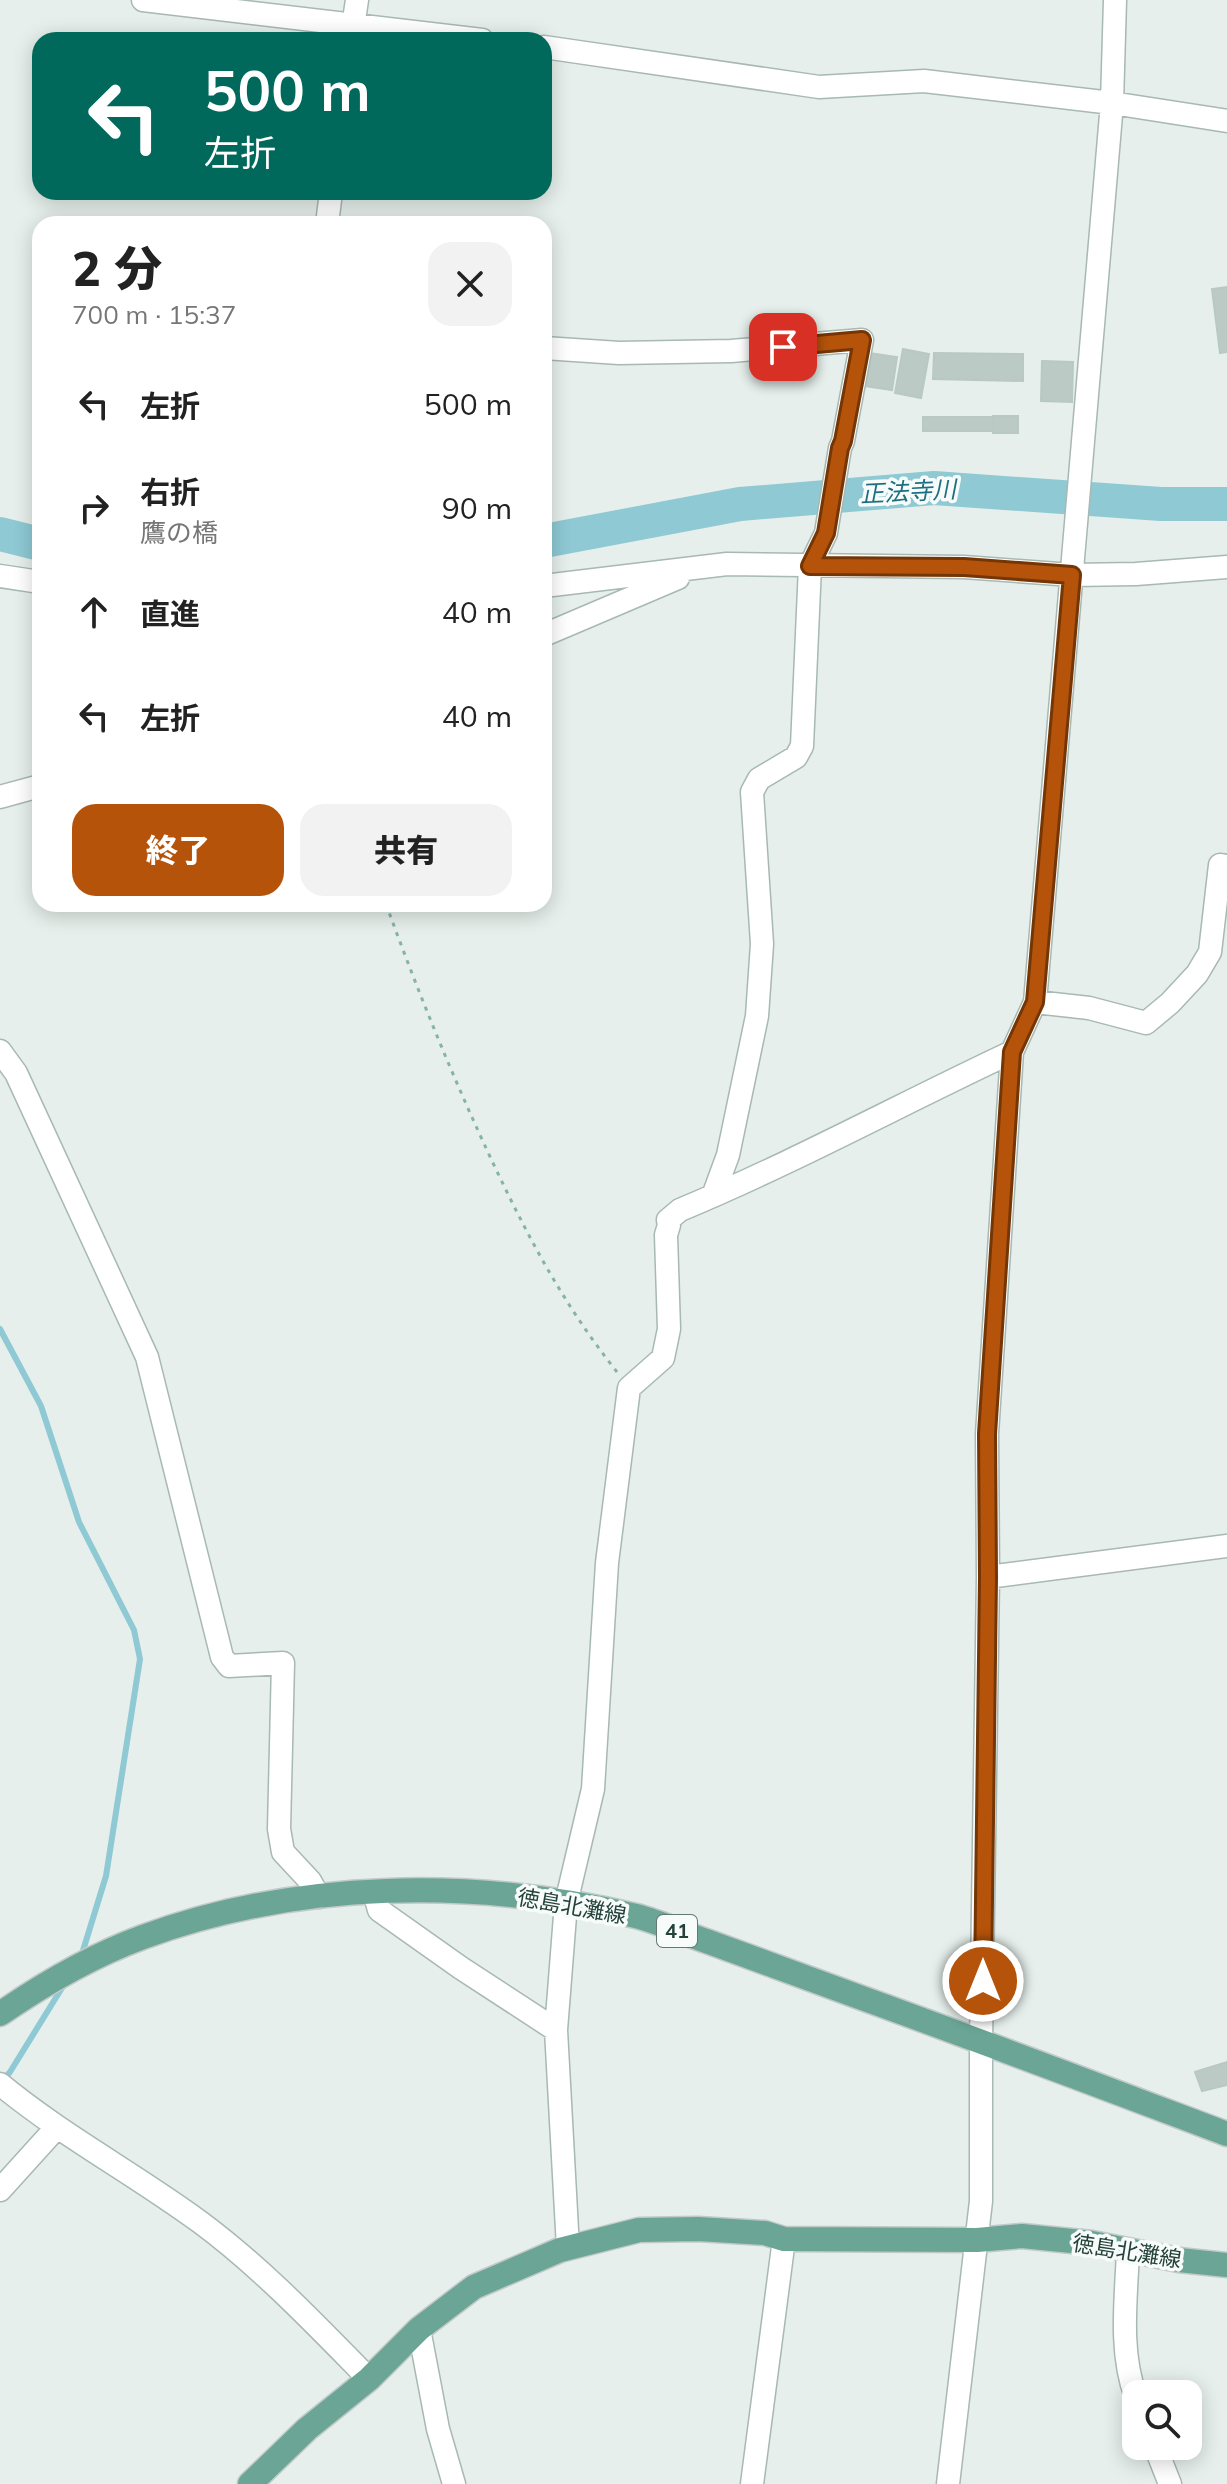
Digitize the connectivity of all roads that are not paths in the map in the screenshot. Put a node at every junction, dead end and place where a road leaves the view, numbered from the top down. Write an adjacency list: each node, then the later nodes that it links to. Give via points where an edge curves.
1 (143, 0): 4 (street)
2 (357, 0): 4 (street)
3 (1115, 0): 6 (street)
4 (352, 32)
5 (552, 48): 6 (street, via 819,87 924,81)
6 (1112, 103): 7 (street); 12 (street)
7 (1227, 121)
8 (552, 349): 9 (street, via 731,351 862,340 826,533)
9 (810, 566): 11 (street); 12 (street, via 964,567); 23 (street, via 802,746 796,757 759,779 752,792 762,944 757,1016 728,1155)
10 (1227, 567): 12 (street)
11 (701, 568): 15 (street); 16 (street)
12 (1072, 575): 20 (street)
13 (0, 576): 14 (street)
14 (32, 581)
15 (552, 585)
16 (552, 632)
17 (32, 788): 18 (street)
18 (0, 797)
19 (1227, 866): 20 (street, via 1220,865 1210,952 1197,974 1146,1023 1089,1008)
20 (1035, 1002): 22 (street)
21 (0, 1051): 27 (street, via 16,1073 147,1357 222,1657 229,1666 283,1663 279,1829 283,1852)
22 (1012, 1052): 23 (street); 25 (street, via 987,1434)
23 (713, 1196): 28 (street, via 668,1220 669,1329 663,1358 629,1388 607,1563 593,1789)
24 (1227, 1546): 25 (street)
25 (988, 1577): 31 (street)
26 (374, 1892): 27 (main road, 徳島北灘線 / 41); 28 (main road, 徳島北灘線 / 41, via 480,1891); 30 (street, via 379,1910)
27 (319, 1897): 29 (main road, 徳島北灘線 / 41, via 259,1905 140,1938)
28 (566, 1903): 30 (street); 31 (main road, 徳島北灘線 / 41, via 638,1917)
29 (0, 2014)
30 (556, 2030): 38 (street)
31 (981, 2041): 34 (main road, 徳島北灘線 / 41); 37 (street)
32 (4, 2088): 33 (street)
33 (57, 2127): 35 (street); 42 (street, via 261,2270)
34 (1227, 2134)
35 (0, 2190)
36 (784, 2239): 37 (main road, 徳島北灘線); 38 (main road, 徳島北灘線, via 765,2233 639,2230); 47 (street)
37 (977, 2240): 39 (main road, 徳島北灘線, via 1022,2236); 48 (street)
38 (568, 2248): 41 (main road, 徳島北灘線, via 474,2287)
39 (1128, 2252): 40 (main road, 徳島北灘線); 43 (street, via 1125,2338)
40 (1227, 2265)
41 (419, 2329): 42 (main road, 徳島北灘線); 46 (street)
42 (369, 2379): 45 (main road, 徳島北灘線)
43 (1130, 2380)
44 (1161, 2460): 49 (street)
45 (250, 2484)
46 (454, 2484)
47 (752, 2484)
48 (948, 2484)
49 (1170, 2484)

